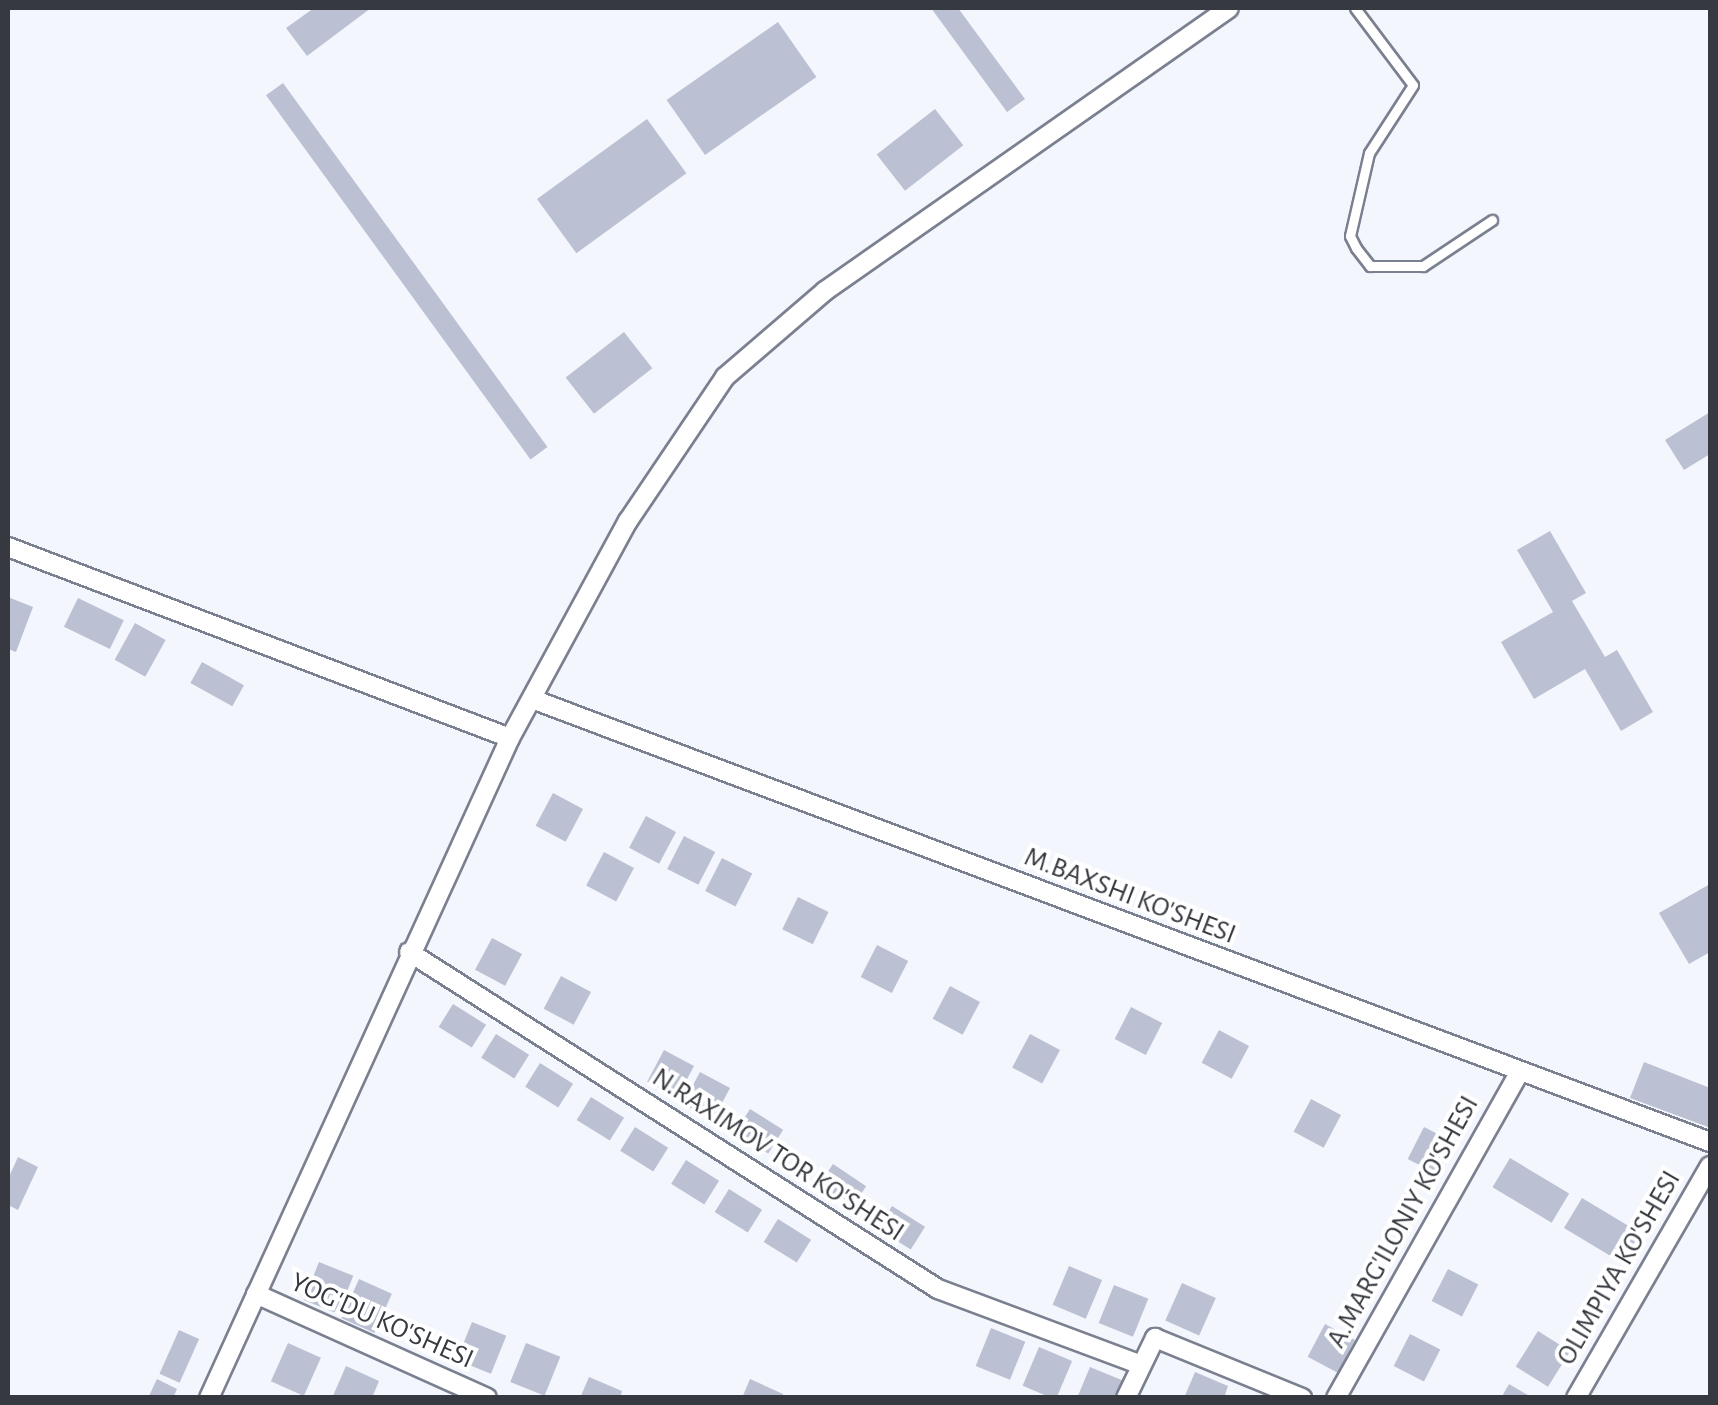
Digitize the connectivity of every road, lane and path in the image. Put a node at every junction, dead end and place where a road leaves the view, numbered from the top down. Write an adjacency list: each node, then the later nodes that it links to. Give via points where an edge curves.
1 (1229, 8): 5 (street, via 825,291 724,377 628,521)
2 (1355, 8): 3 (lane, via 1413,85 1370,153 1350,236 1356,248 1370,266 1422,266)
3 (1492, 220)
4 (8, 547): 6 (street)
5 (532, 698): 6 (street); 8 (street, M.BAXSHI KO'SHESI)
6 (510, 738): 7 (street)
7 (409, 952): 11 (street); 12 (street, N.RAXIMOV TOR KO'SHESI, via 938,1288)
8 (1519, 1073): 9 (street, M.BAXSHI KO'SHESI); 17 (street, A.MARG'ILONIY KO'SHESI)
9 (1710, 1142)
10 (1710, 1166): 18 (street, OLIMPIYA KO'SHESI)
11 (256, 1294): 13 (street); 14 (street, YOG'DU KO'SHESI)
12 (1139, 1364): 15 (street); 16 (street, via 1155,1338)
13 (209, 1398)
14 (486, 1398)
15 (1126, 1398)
16 (1302, 1398)
17 (1336, 1398)
18 (1576, 1398)

